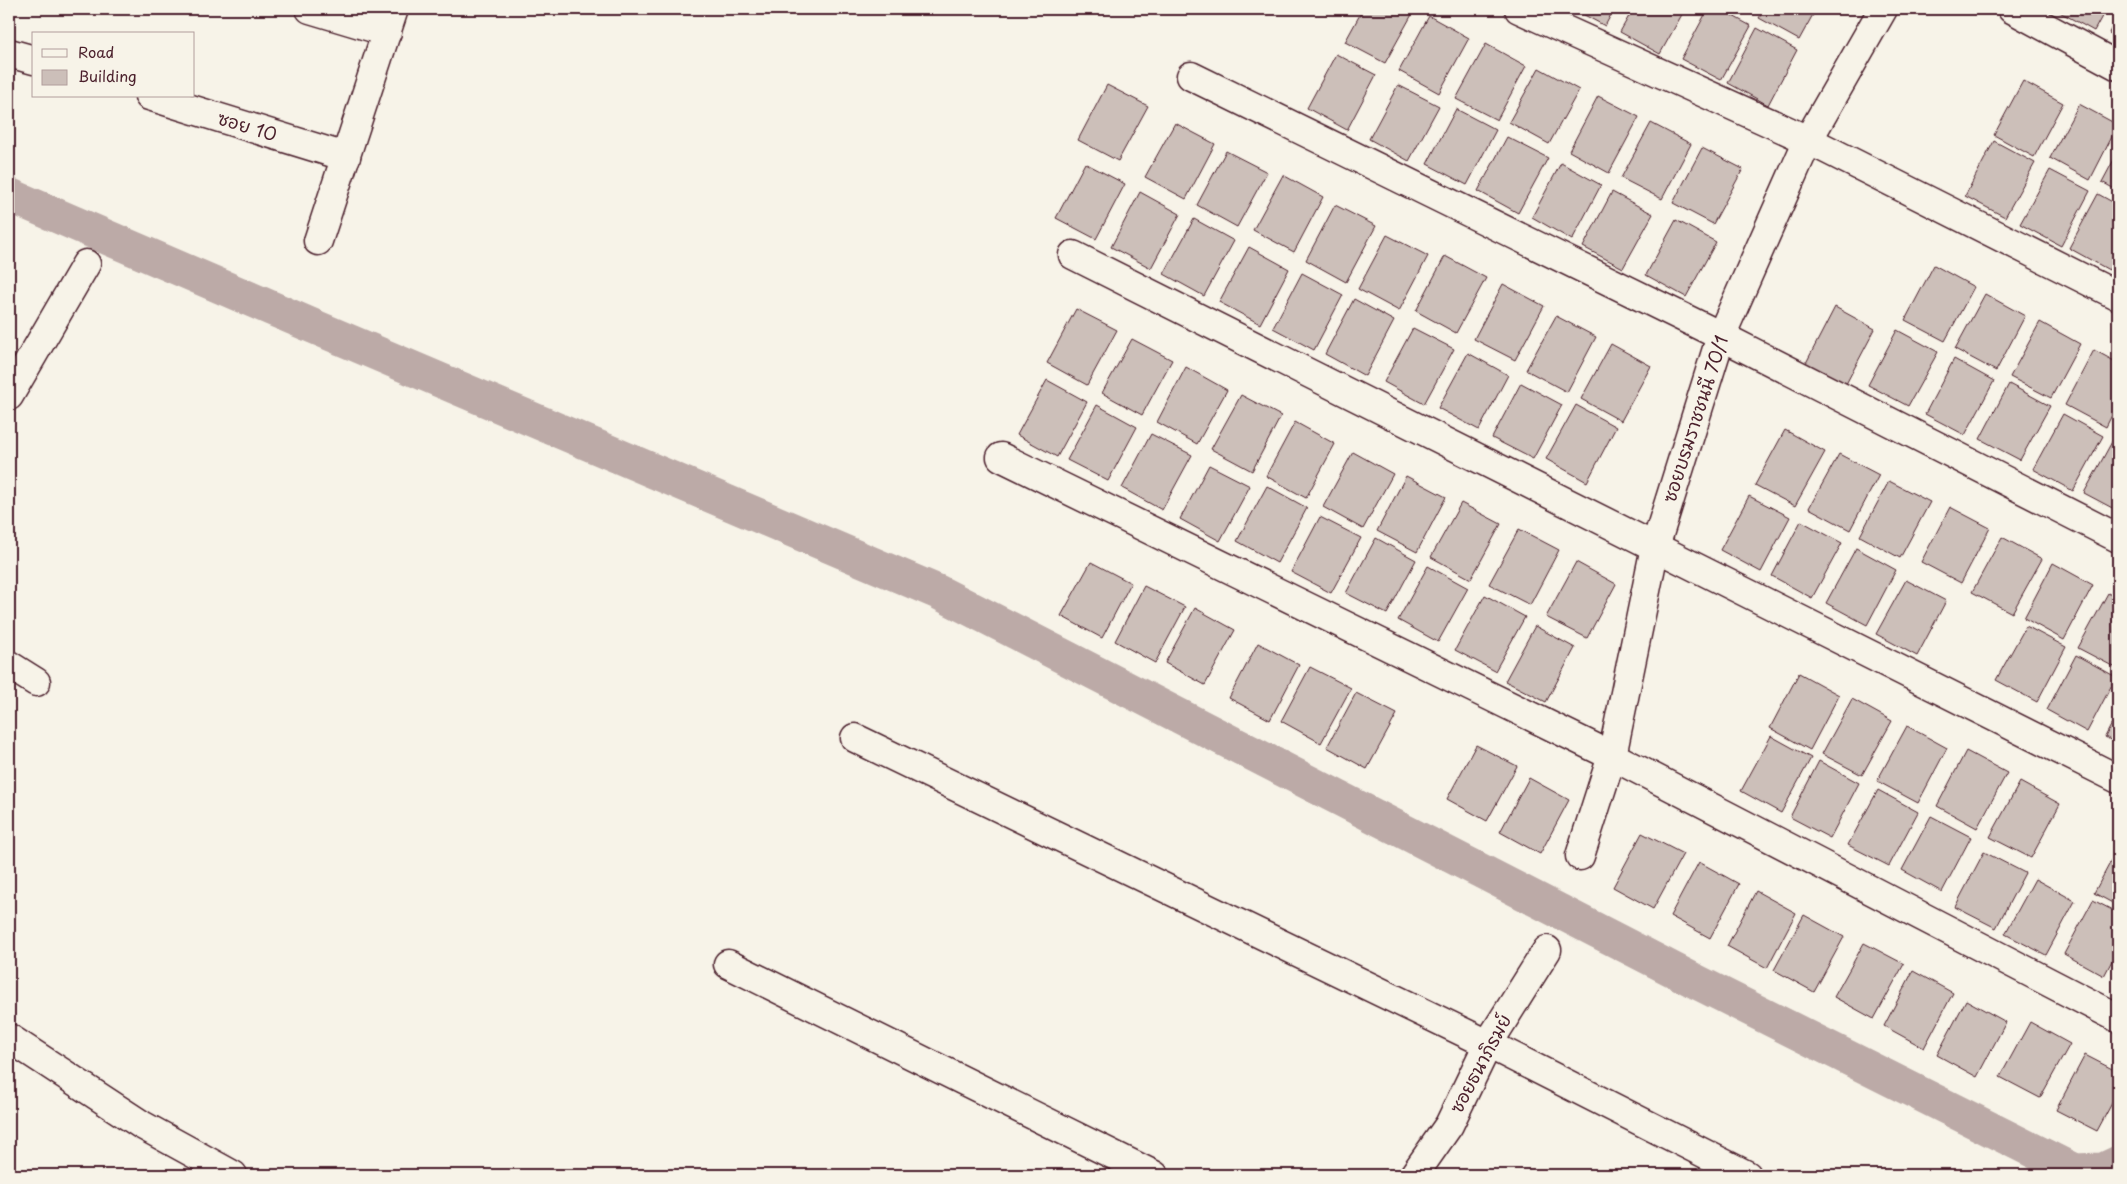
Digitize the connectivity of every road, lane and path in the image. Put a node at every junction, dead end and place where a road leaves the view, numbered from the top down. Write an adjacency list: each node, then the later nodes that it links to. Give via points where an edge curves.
1 (310, 9): 5 (street)
2 (1519, 9): 11 (street)
3 (1883, 9): 11 (street, ซอยบรมราชชนนี 70/1)
4 (2012, 9): 8 (street)
5 (391, 20): 12 (street)
6 (9, 52): 7 (street)
7 (32, 59)
8 (2118, 66)
9 (1191, 76): 17 (street)
10 (155, 98): 12 (street, ซอย 10)
11 (1808, 140): 16 (street); 17 (street, ซอยบรมราชชนนี 70/1)
12 (346, 158): 13 (street)
13 (318, 241)
14 (1073, 255): 21 (street)
15 (86, 264): 18 (street)
16 (2118, 296)
17 (1721, 336): 20 (street); 21 (street, ซอยบรมราชชนนี 70/1)
18 (9, 396)
19 (1001, 457): 25 (street)
20 (2118, 538)
21 (1655, 547): 25 (street, ซอยบรมราชชนนี 70/1); 26 (street)
22 (9, 665): 23 (street)
23 (36, 682)
24 (855, 738): 32 (street)
25 (1612, 756): 27 (street, ซอยบรมราชชนนี 70/1); 30 (street)
26 (2118, 779)
27 (1580, 856)
28 (1546, 950): 32 (street, ซอยธนาภิรมย์)
29 (728, 964): 34 (street)
30 (2118, 1018)
31 (9, 1038): 33 (street, via 142,1125)
32 (1488, 1044): 35 (street, ซอยธนาภิรมย์, via 1449,1125); 36 (street)
33 (233, 1175)
34 (1154, 1175)
35 (1414, 1175)
36 (1746, 1175)

